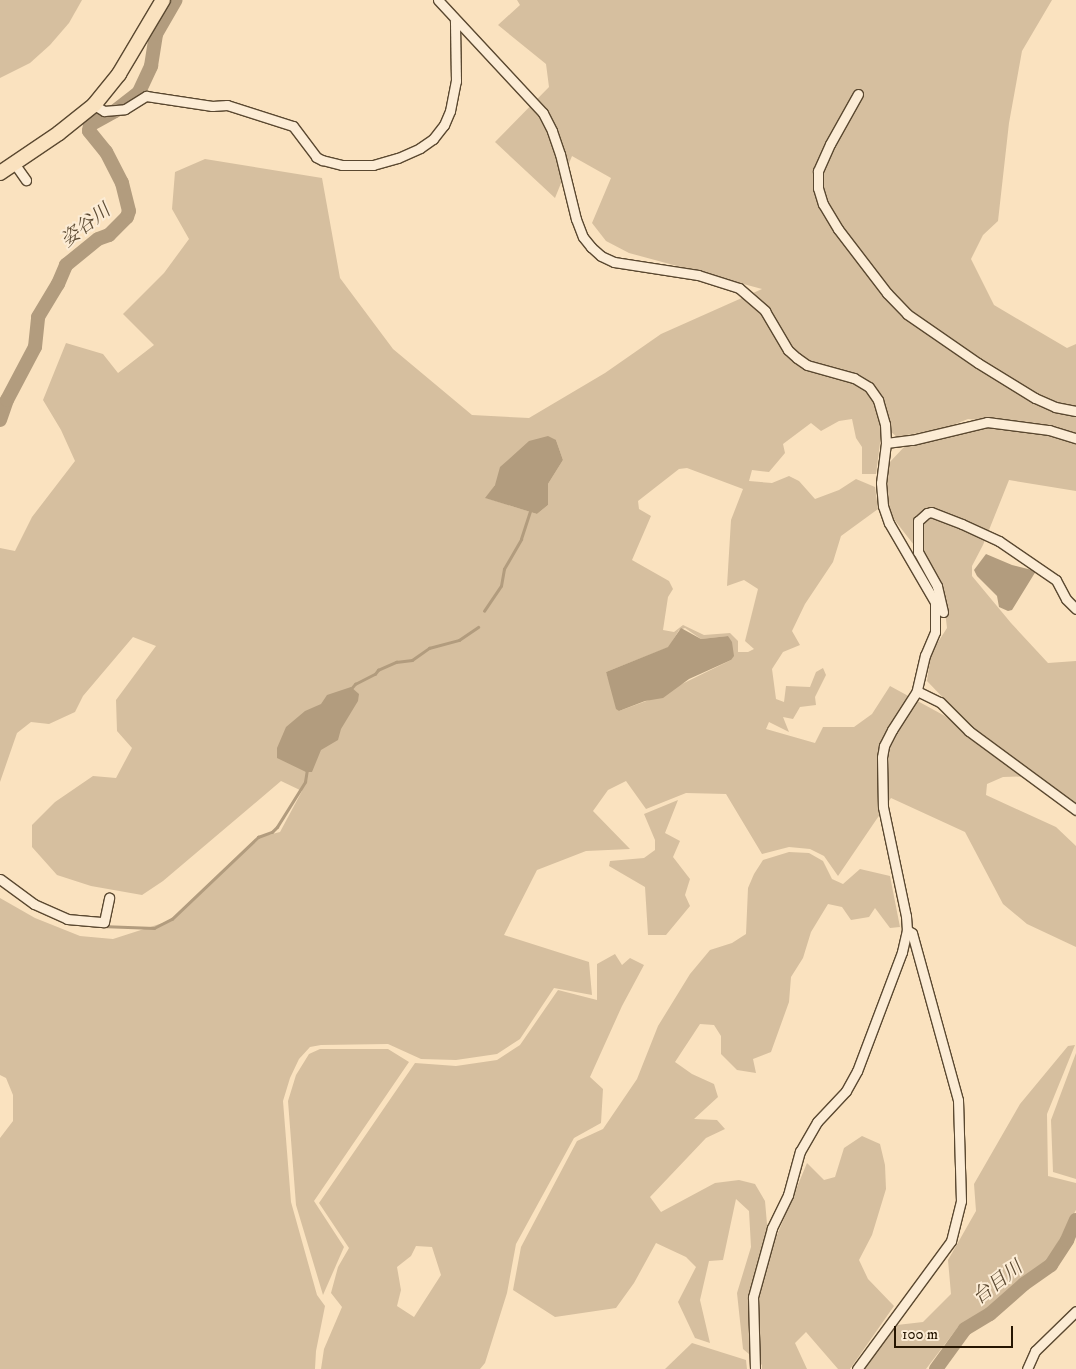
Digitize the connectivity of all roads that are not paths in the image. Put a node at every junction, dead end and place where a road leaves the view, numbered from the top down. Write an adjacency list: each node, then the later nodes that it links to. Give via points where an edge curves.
1 (163, 0): 5 (main road, via 119,74)
2 (438, 0): 3 (street)
3 (455, 21): 5 (street, via 456,81 450,111 433,139 420,148 373,164 328,163 316,157 293,126 227,105 212,106 146,96 117,109 104,110); 11 (street, via 543,114 560,154 576,219 591,247 614,262 698,275 740,288 765,311 788,350 797,358 807,365 854,378 869,387 881,409)
4 (858, 94): 9 (street, via 818,171 818,188 823,204 838,229 907,314 1035,398)
5 (94, 106): 6 (main road)
6 (14, 163): 7 (main road); 8 (street)
7 (0, 173)
8 (26, 180)
9 (1076, 412)
10 (1076, 438): 11 (street, via 1050,430 987,422)
11 (886, 443): 13 (street, via 881,483 883,506 889,523 930,590)
12 (1076, 610): 13 (street, via 1056,580 999,541 931,512 922,515 918,521 916,543 941,600 943,611)
13 (937, 617): 14 (street)
14 (917, 691): 15 (street, via 940,702 969,731); 18 (street, via 892,730 882,757 883,807)
15 (1076, 810)
16 (0, 880): 17 (street, via 34,904 68,918 104,922)
17 (109, 898)
18 (907, 930): 20 (street, via 899,961 857,1071 846,1091 817,1122 800,1151 788,1195 772,1228 753,1297); 21 (street, via 912,933 958,1100 961,1201 951,1242)
19 (1076, 1311): 22 (street, via 1035,1351)
20 (755, 1369)
21 (857, 1369)
22 (1027, 1369)

